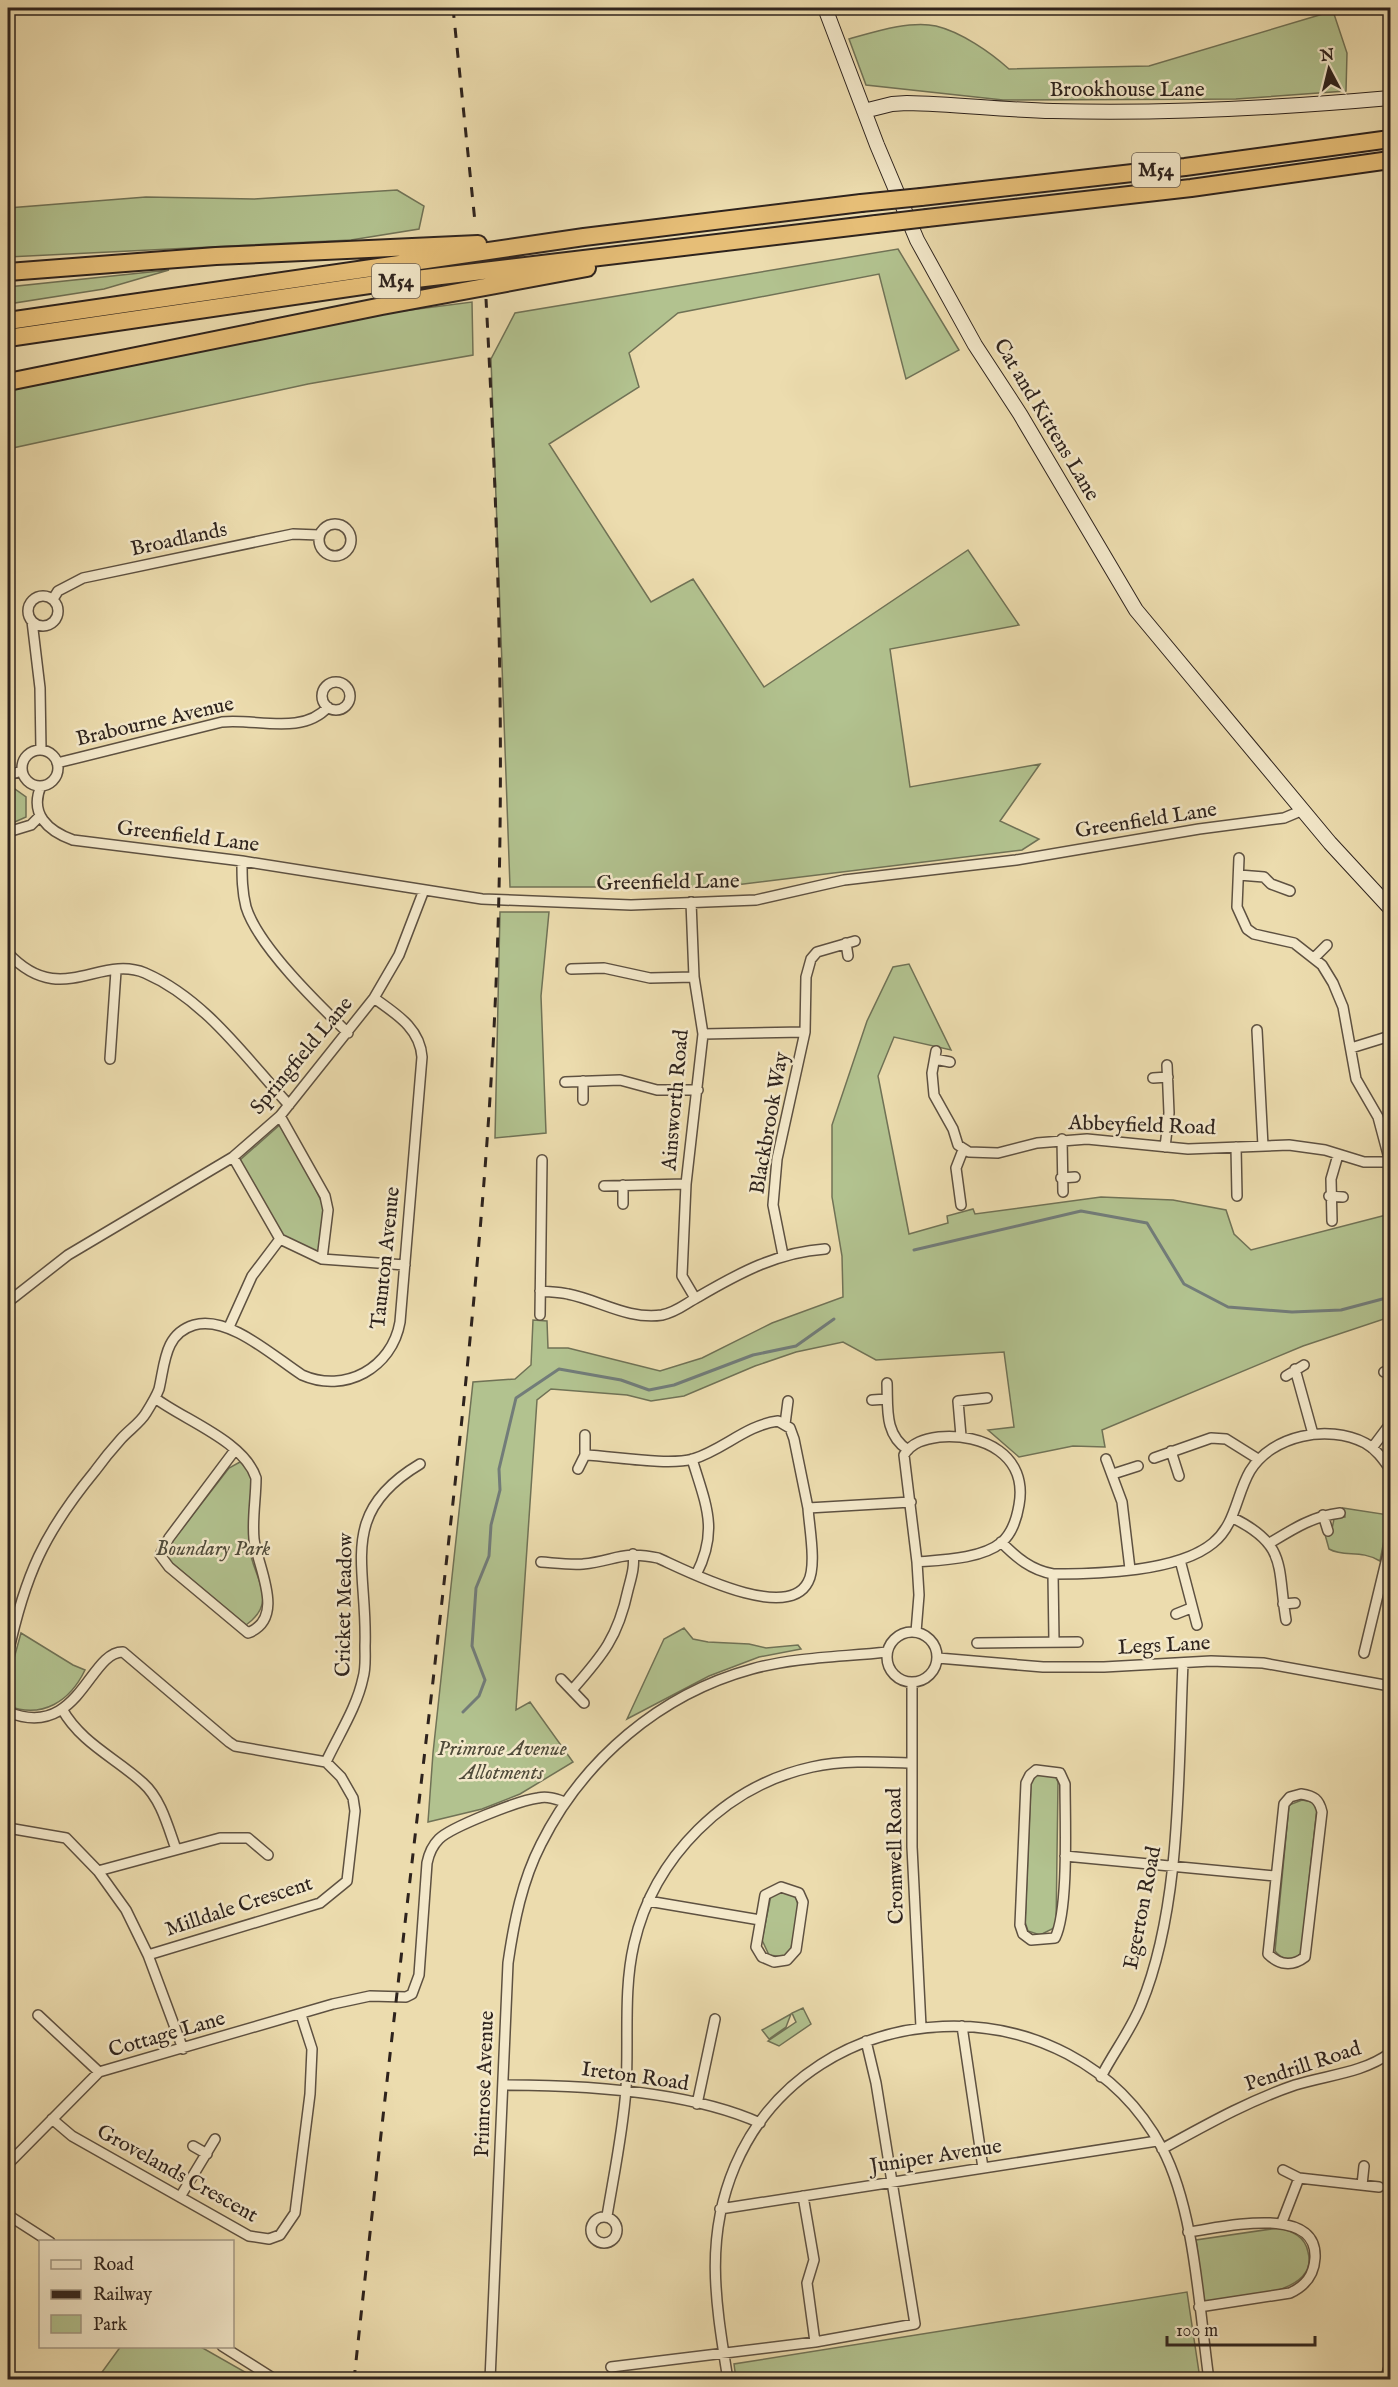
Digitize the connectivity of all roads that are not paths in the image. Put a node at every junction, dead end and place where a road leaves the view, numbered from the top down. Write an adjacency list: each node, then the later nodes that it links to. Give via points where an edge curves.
1 (825, 8): 3 (street, Cat and Kittens Lane)
2 (1390, 98): 3 (street, Brookhouse Lane, via 1163,112 907,103)
3 (864, 111): 23 (street, Cat and Kittens Lane, via 917,240 940,284 1131,602)
4 (1390, 139): 7 (highway, M54, bridge, via 1185,167)
5 (1390, 160): 6 (highway, M54, bridge, via 1191,188)
6 (786, 232): 10 (highway, M54, via 383,283); 11 (highway, via 394,303)
7 (584, 237): 8 (highway, M54, via 216,256); 9 (highway, M54)
8 (8, 272)
9 (8, 321)
10 (8, 338)
11 (8, 382)
12 (319, 536): 13 (street, Broadlands, via 292,534 83,578 58,591)
13 (52, 599): 14 (street, via 34,599 28,611); 15 (street, via 57,604 58,616)
14 (32, 621): 15 (street); 16 (street)
15 (48, 626): 16 (street)
16 (33, 641): 18 (street, via 40,688)
17 (328, 707): 19 (street, Brabourne Avenue, via 307,721 222,722)
18 (40, 750): 19 (street, via 51,754); 20 (street, via 26,756)
19 (57, 763): 22 (street, via 54,778)
20 (22, 771): 21 (street); 22 (street, via 31,784)
21 (8, 775)
22 (41, 786): 24 (street, via 37,794)
23 (1303, 810): 31 (street, Greenfield Lane, via 1284,818 1016,861 844,880 756,900); 32 (street, Cat and Kittens Lane)
24 (40, 816): 25 (street, via 31,825); 27 (street, Greenfield Lane, via 49,828 73,840)
25 (8, 832)
26 (1239, 858): 28 (street)
27 (242, 861): 29 (street, Greenfield Lane); 45 (street, via 241,885 256,927 312,998)
28 (1239, 875): 30 (street, via 1264,878); 36 (street, via 1237,907 1247,929 1294,943)
29 (424, 890): 31 (street, Greenfield Lane, via 495,900 631,905); 42 (street, Springfield Lane, via 399,956)
30 (1290, 891)
31 (691, 902): 40 (street, Ainsworth Road)
32 (1390, 905)
33 (1326, 945): 36 (street)
34 (8, 953): 39 (street, via 29,970 49,978 70,980)
35 (848, 956): 44 (street, Blackbrook Way, via 850,942 827,947 811,959 806,977)
36 (1314, 958): 48 (street, via 1333,983)
37 (571, 969): 38 (street)
38 (584, 969): 40 (street, via 604,968 650,978); 41 (street)
39 (116, 971): 49 (street); 58 (street, via 142,972 185,995)
40 (694, 977): 46 (street, Ainsworth Road)
41 (584, 980)
42 (374, 998): 45 (street, Springfield Lane); 85 (street, Taunton Avenue, via 405,1022 421,1045 422,1082)
43 (1257, 1030): 61 (street)
44 (805, 1032): 46 (street, Blackbrook Way); 83 (street, Blackbrook Way, via 777,1159 772,1205)
45 (348, 1033): 58 (street, Springfield Lane)
46 (703, 1034): 56 (street, Ainsworth Road)
47 (1390, 1036): 48 (street)
48 (1352, 1048): 68 (street, via 1356,1079 1382,1126)
49 (110, 1059)
50 (950, 1062): 64 (street, via 936,1055 932,1073 934,1095)
51 (1167, 1065): 52 (street)
52 (1168, 1077): 53 (street); 63 (street)
53 (1153, 1078)
54 (583, 1081): 55 (street); 56 (street, via 620,1080 657,1090); 57 (street)
55 (565, 1082)
56 (698, 1090): 71 (street, Ainsworth Road)
57 (583, 1100)
58 (289, 1105): 59 (street, Springfield Lane)
59 (280, 1116): 66 (street, Springfield Lane); 84 (street, via 325,1196 328,1210)
60 (1062, 1139): 63 (street, Abbeyfield Road, via 1112,1140); 64 (street, Abbeyfield Road, via 998,1153); 70 (street)
61 (1263, 1146): 62 (street, Abbeyfield Road); 65 (street, Abbeyfield Road, via 1306,1146)
62 (1236, 1147): 63 (street, Abbeyfield Road); 75 (street)
63 (1165, 1148)
64 (963, 1150): 79 (street, via 956,1168)
65 (1338, 1155): 68 (street, Abbeyfield Road, via 1364,1162); 76 (street)
66 (233, 1157): 81 (street); 88 (street, Springfield Lane, via 68,1255)
67 (542, 1160): 86 (street)
68 (1390, 1162)
69 (1075, 1177): 70 (street)
70 (1061, 1178): 74 (street)
71 (686, 1184): 72 (street); 87 (street, Ainsworth Road, via 682,1276)
72 (623, 1185): 73 (street); 78 (street)
73 (604, 1186)
74 (1063, 1192)
75 (1237, 1196)
76 (1329, 1196): 77 (street); 80 (street)
77 (1343, 1197)
78 (623, 1204)
79 (961, 1205)
80 (1332, 1221)
81 (280, 1239): 84 (street); 90 (street, via 252,1276)
82 (825, 1249): 83 (street)
83 (783, 1255): 87 (street, via 752,1266)
84 (322, 1259): 85 (street)
85 (405, 1265): 90 (street, Taunton Avenue, via 394,1344 377,1365 354,1379 314,1381)
86 (540, 1291): 87 (street, via 569,1294 637,1315 661,1315 683,1309); 89 (street)
87 (695, 1298)
88 (8, 1302)
89 (540, 1315)
90 (229, 1328): 93 (street, Taunton Avenue, via 203,1323 175,1337 163,1361)
91 (1286, 1376): 100 (street, via 1299,1367)
92 (887, 1383): 95 (street)
93 (155, 1398): 105 (street); 147 (street, Taunton Avenue, via 64,1510 35,1560)
94 (987, 1398): 102 (street, via 958,1401)
95 (888, 1399): 96 (street); 103 (street, via 889,1428 896,1442)
96 (872, 1400)
97 (788, 1401): 98 (street)
98 (785, 1424): 109 (street, via 762,1423); 119 (street, via 794,1439)
99 (1390, 1424): 104 (street)
100 (1313, 1434): 104 (street, via 1344,1435); 111 (street, via 1274,1446)
101 (585, 1435): 107 (street)
102 (961, 1436): 103 (street, via 933,1438); 124 (street, via 994,1446 1015,1467 1021,1489 1017,1517)
103 (909, 1448): 118 (street, via 904,1464)
104 (1372, 1448): 114 (street)
105 (235, 1450): 105 (street, via 250,1464 256,1478 254,1536 268,1593 261,1625 248,1633 169,1567 160,1555)
106 (1171, 1452): 108 (street); 111 (street, via 1211,1438 1226,1439); 117 (street)
107 (585, 1455): 109 (street); 115 (street)
108 (1154, 1458)
109 (692, 1459): 132 (street, via 707,1506 710,1536 708,1553)
110 (1106, 1459): 116 (street)
111 (1258, 1459): 122 (street, via 1249,1472)
112 (420, 1464): 157 (street, Cricket Meadow, via 390,1484 363,1528 364,1677)
113 (1138, 1466): 116 (street)
114 (1390, 1468)
115 (578, 1469)
116 (1113, 1474): 131 (street, via 1122,1502)
117 (1179, 1476)
118 (911, 1502): 119 (street); 130 (street)
119 (808, 1508): 132 (street, via 812,1570 802,1589 783,1595 752,1595)
120 (1340, 1513): 121 (street)
121 (1323, 1515): 123 (street); 125 (street)
122 (1233, 1518): 125 (street); 128 (street, via 1214,1543)
123 (1328, 1531)
124 (1001, 1542): 130 (street, via 961,1558); 133 (street, via 1026,1564)
125 (1270, 1543): 136 (street, via 1279,1566)
126 (1390, 1545): 134 (street)
127 (633, 1554): 129 (street, via 584,1564); 132 (street, via 658,1558); 153 (street, via 622,1619 604,1654)
128 (1180, 1560): 131 (street); 137 (street)
129 (541, 1562)
130 (917, 1562): 141 (street)
131 (1130, 1569): 133 (street)
132 (696, 1575)
133 (1053, 1575): 142 (street)
134 (1386, 1585): 146 (street, via 1372,1641)
135 (1295, 1603): 136 (street)
136 (1283, 1604): 139 (street)
137 (1191, 1608): 138 (street); 140 (street)
138 (1176, 1614)
139 (1286, 1620)
140 (1197, 1624)
141 (916, 1632): 145 (street, via 898,1636); 148 (street, via 930,1638)
142 (1054, 1641): 143 (street); 144 (street)
143 (1078, 1642)
144 (977, 1643)
145 (887, 1652): 151 (street, via 887,1661 896,1676); 159 (street, Primrose Avenue, via 753,1668 697,1690 658,1711 615,1743)
146 (1364, 1653)
147 (8, 1654)
148 (938, 1658): 149 (street, Legs Lane, via 1042,1667); 151 (street, via 930,1676)
149 (1183, 1663): 152 (street, Legs Lane, via 1263,1663); 164 (street, Egerton Road)
150 (561, 1679): 153 (street)
151 (912, 1683): 158 (street, Cromwell Road)
152 (1390, 1686)
153 (572, 1690): 154 (street)
154 (584, 1703)
155 (62, 1709): 156 (street, via 24,1717); 157 (street, via 74,1701 108,1657 127,1653 235,1746); 161 (street, via 68,1721 88,1740 145,1784 161,1808)
156 (8, 1712)
157 (326, 1762): 169 (street, Milldale Crescent, via 353,1798 347,1881 320,1903)
158 (912, 1763): 167 (street, via 870,1761 813,1767 788,1773 744,1793 691,1836 668,1865); 174 (street, Cromwell Road)
159 (565, 1802): 171 (street, Cottage Lane, via 546,1797 528,1800 451,1830 437,1840 427,1863 416,1987 406,1997 370,1996); 180 (street, Primrose Avenue, via 540,1846 516,1918 508,1963)
160 (8, 1828): 165 (street, via 66,1838)
161 (176, 1849): 162 (street, via 220,1838 248,1838); 165 (street)
162 (268, 1855)
163 (1065, 1856): 163 (street, via 1065,1784 1060,1773 1036,1770 1026,1783 1020,1926 1031,1940 1055,1938 1061,1926); 164 (street)
164 (1174, 1864): 166 (street); 179 (street, Egerton Road, via 1156,1958 1141,2006)
165 (98, 1871): 169 (street, via 126,1910)
166 (1274, 1876): 166 (street, via 1284,1804 1290,1797 1312,1796 1320,1802 1322,1812 1305,1957 1298,1963 1276,1962 1269,1954)
167 (648, 1901): 168 (street); 181 (street, via 630,1970)
168 (760, 1920): 168 (street, via 765,1895 771,1890 781,1887 798,1893 803,1902 792,1956 774,1962 762,1957 756,1947)
169 (148, 1955): 176 (street)
170 (38, 2015): 178 (street)
171 (301, 2015): 176 (street, Cottage Lane); 198 (street, Grovelands Crescent, via 312,2049 310,2094 295,2213 288,2224 280,2235 257,2239)
172 (715, 2019): 182 (street)
173 (962, 2026): 174 (street); 179 (street, via 1032,2039); 191 (street)
174 (921, 2027): 175 (street)
175 (866, 2041): 184 (street, via 820,2065 781,2097); 194 (street)
176 (183, 2049): 178 (street, Cottage Lane)
177 (1390, 2053): 186 (street, Pendrill Road, via 1361,2068 1233,2109)
178 (99, 2072): 183 (street, Cottage Lane)
179 (1101, 2077): 186 (street, via 1130,2104)
180 (503, 2085): 181 (street, Ireton Road, via 558,2085); 212 (street, Primrose Avenue)
181 (626, 2092): 182 (street, Ireton Road); 201 (street)
182 (697, 2103): 184 (street, Ireton Road)
183 (52, 2119): 189 (street, Cottage Lane); 198 (street, Grovelands Crescent, via 72,2136)
184 (760, 2123): 199 (street, via 736,2163)
185 (216, 2139): 188 (street)
186 (1160, 2145): 191 (street, Juniper Avenue); 203 (street, via 1181,2193)
187 (193, 2146): 188 (street)
188 (207, 2154): 198 (street)
189 (8, 2164)
190 (1364, 2166): 195 (street)
191 (983, 2168): 194 (street, Juniper Avenue)
192 (1283, 2170): 193 (street)
193 (1299, 2178): 195 (street); 202 (street)
194 (892, 2182): 197 (street, Juniper Avenue); 206 (street, via 915,2324)
195 (1362, 2185): 196 (street)
196 (1379, 2187)
197 (803, 2196): 199 (street, Juniper Avenue); 206 (street, via 814,2260 807,2283)
198 (180, 2197)
199 (720, 2209): 208 (street, via 714,2254)
200 (8, 2215): 204 (street)
201 (607, 2216)
202 (1282, 2222): 203 (street); 205 (street, via 1298,2226 1309,2236 1316,2252 1311,2276 1302,2287 1280,2295)
203 (1188, 2232): 205 (street)
204 (48, 2240)
205 (1199, 2307): 214 (street)
206 (815, 2342): 208 (street)
207 (225, 2348): 211 (street)
208 (724, 2354): 210 (street); 213 (street)
209 (1390, 2364): 215 (street)
210 (610, 2367)
211 (276, 2379)
212 (490, 2379)
213 (728, 2379)
214 (1209, 2379)
215 (1385, 2379)

